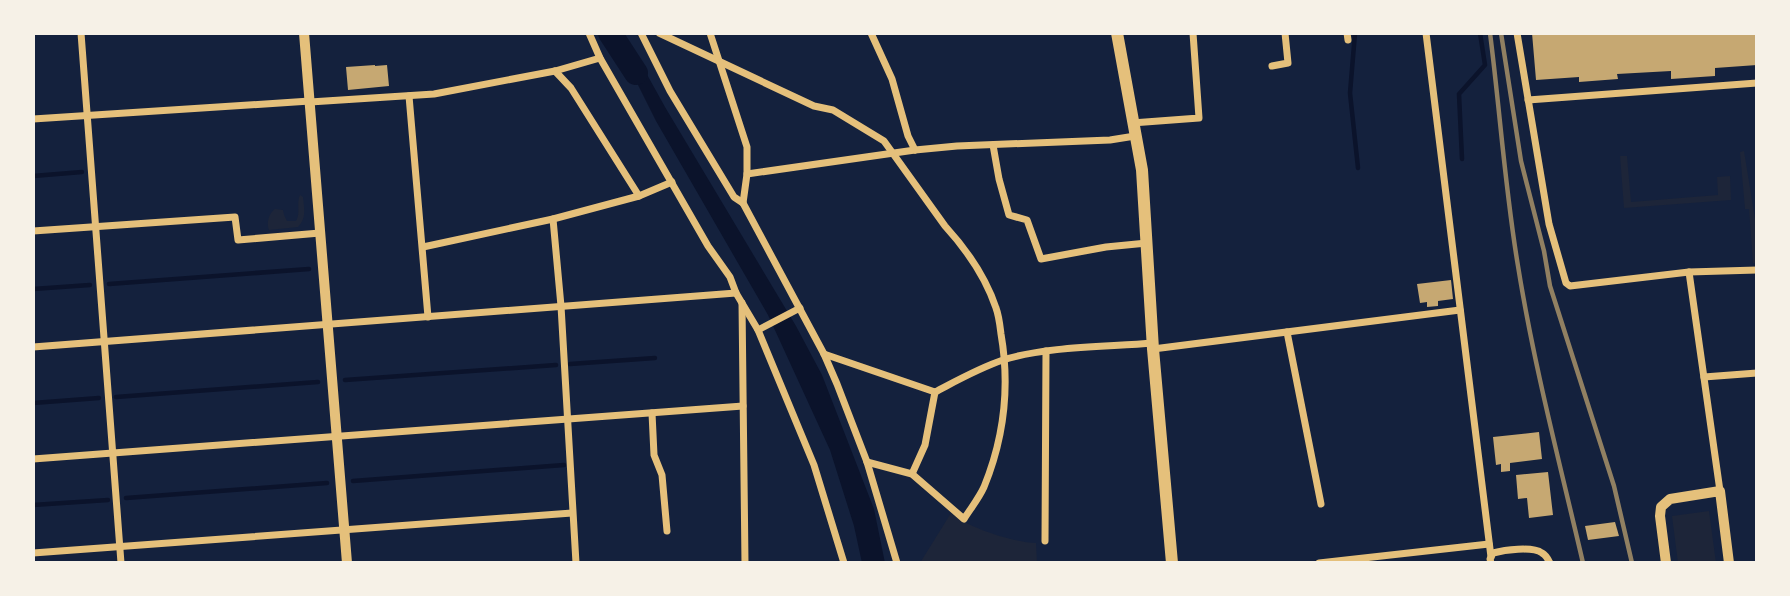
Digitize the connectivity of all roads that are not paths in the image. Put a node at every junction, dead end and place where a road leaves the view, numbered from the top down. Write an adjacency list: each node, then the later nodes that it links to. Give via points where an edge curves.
1 (81, 33): 21 (street)
2 (304, 33): 20 (street)
3 (589, 33): 13 (street)
4 (640, 33): 30 (street, via 684,115 734,197)
5 (659, 33): 14 (street)
6 (710, 33): 14 (street)
7 (871, 33): 25 (street)
8 (1117, 33): 23 (main road)
9 (1194, 33): 23 (street, via 1199,118)
10 (1285, 33): 15 (street, via 1288,63)
11 (1426, 33): 43 (street)
12 (1517, 33): 19 (street)
13 (600, 58): 16 (street); 28 (street)
14 (719, 61): 26 (street, via 814,106 833,110 884,141); 27 (street, via 747,147)
15 (1272, 66)
16 (555, 71): 18 (street); 29 (street)
17 (1757, 83): 19 (street)
18 (410, 96): 20 (street); 36 (street)
19 (1528, 100): 38 (street, via 1549,224 1566,283)
20 (310, 102): 21 (street); 34 (street)
21 (87, 114): 22 (street); 32 (street)
22 (33, 119)
23 (1133, 130): 24 (street, via 1110,140); 35 (main road, via 1142,170)
24 (993, 145): 25 (street); 35 (street, via 1009,215 1027,220 1041,259)
25 (915, 150): 26 (street)
26 (892, 154): 27 (street); 53 (street, via 985,284 996,308)
27 (747, 174): 30 (street)
28 (672, 182): 29 (street); 39 (street)
29 (639, 197): 31 (street)
30 (743, 203): 42 (street)
31 (553, 219): 36 (street); 41 (street)
32 (96, 227): 33 (street); 34 (street, via 235,216 238,240); 48 (street)
33 (33, 231)
34 (320, 233): 45 (street)
35 (1147, 243): 49 (main road)
36 (423, 247): 44 (street)
37 (1757, 270): 38 (street)
38 (1689, 272): 55 (street)
39 (736, 293): 40 (street); 41 (street)
40 (742, 303): 46 (street); 57 (street)
41 (561, 306): 44 (street); 59 (street)
42 (800, 308): 46 (street); 52 (street)
43 (1460, 310): 47 (street); 71 (street)
44 (428, 317): 45 (street)
45 (328, 324): 48 (street); 60 (street)
46 (758, 330): 79 (street, via 814,466)
47 (1287, 332): 49 (street); 66 (street)
48 (104, 341): 50 (street); 61 (street)
49 (1153, 346): 51 (street); 81 (main road)
50 (33, 347)
51 (1046, 351): 53 (street); 70 (street)
52 (824, 354): 56 (street); 63 (street)
53 (1006, 359): 56 (street); 64 (street, via 1004,415 996,454 983,489 964,519)
54 (1757, 373): 55 (street)
55 (1704, 377): 65 (street)
56 (935, 392): 64 (street, via 925,445)
57 (743, 406): 58 (street); 78 (street)
58 (652, 413): 59 (street); 69 (street)
59 (567, 419): 60 (street); 67 (street)
60 (337, 437): 61 (street); 68 (street)
61 (113, 453): 62 (street); 72 (street)
62 (33, 459)
63 (867, 462): 64 (street); 80 (street)
64 (912, 474)
65 (1720, 491): 84 (main road, via 1670,499 1661,507); 85 (main road)
66 (1321, 504)
67 (572, 513): 68 (street); 77 (street)
68 (345, 530): 72 (street); 76 (street)
69 (667, 531)
70 (1045, 541)
71 (1489, 544): 74 (street); 82 (street)
72 (120, 547): 73 (street); 75 (street)
73 (33, 553)
74 (1491, 560): 83 (street, via 1498,552 1534,550)
75 (121, 563)
76 (347, 563)
77 (576, 563)
78 (745, 563)
79 (844, 563)
80 (897, 563)
81 (1172, 563)
82 (1319, 563)
83 (1549, 563)
84 (1666, 563)
85 (1729, 563)

